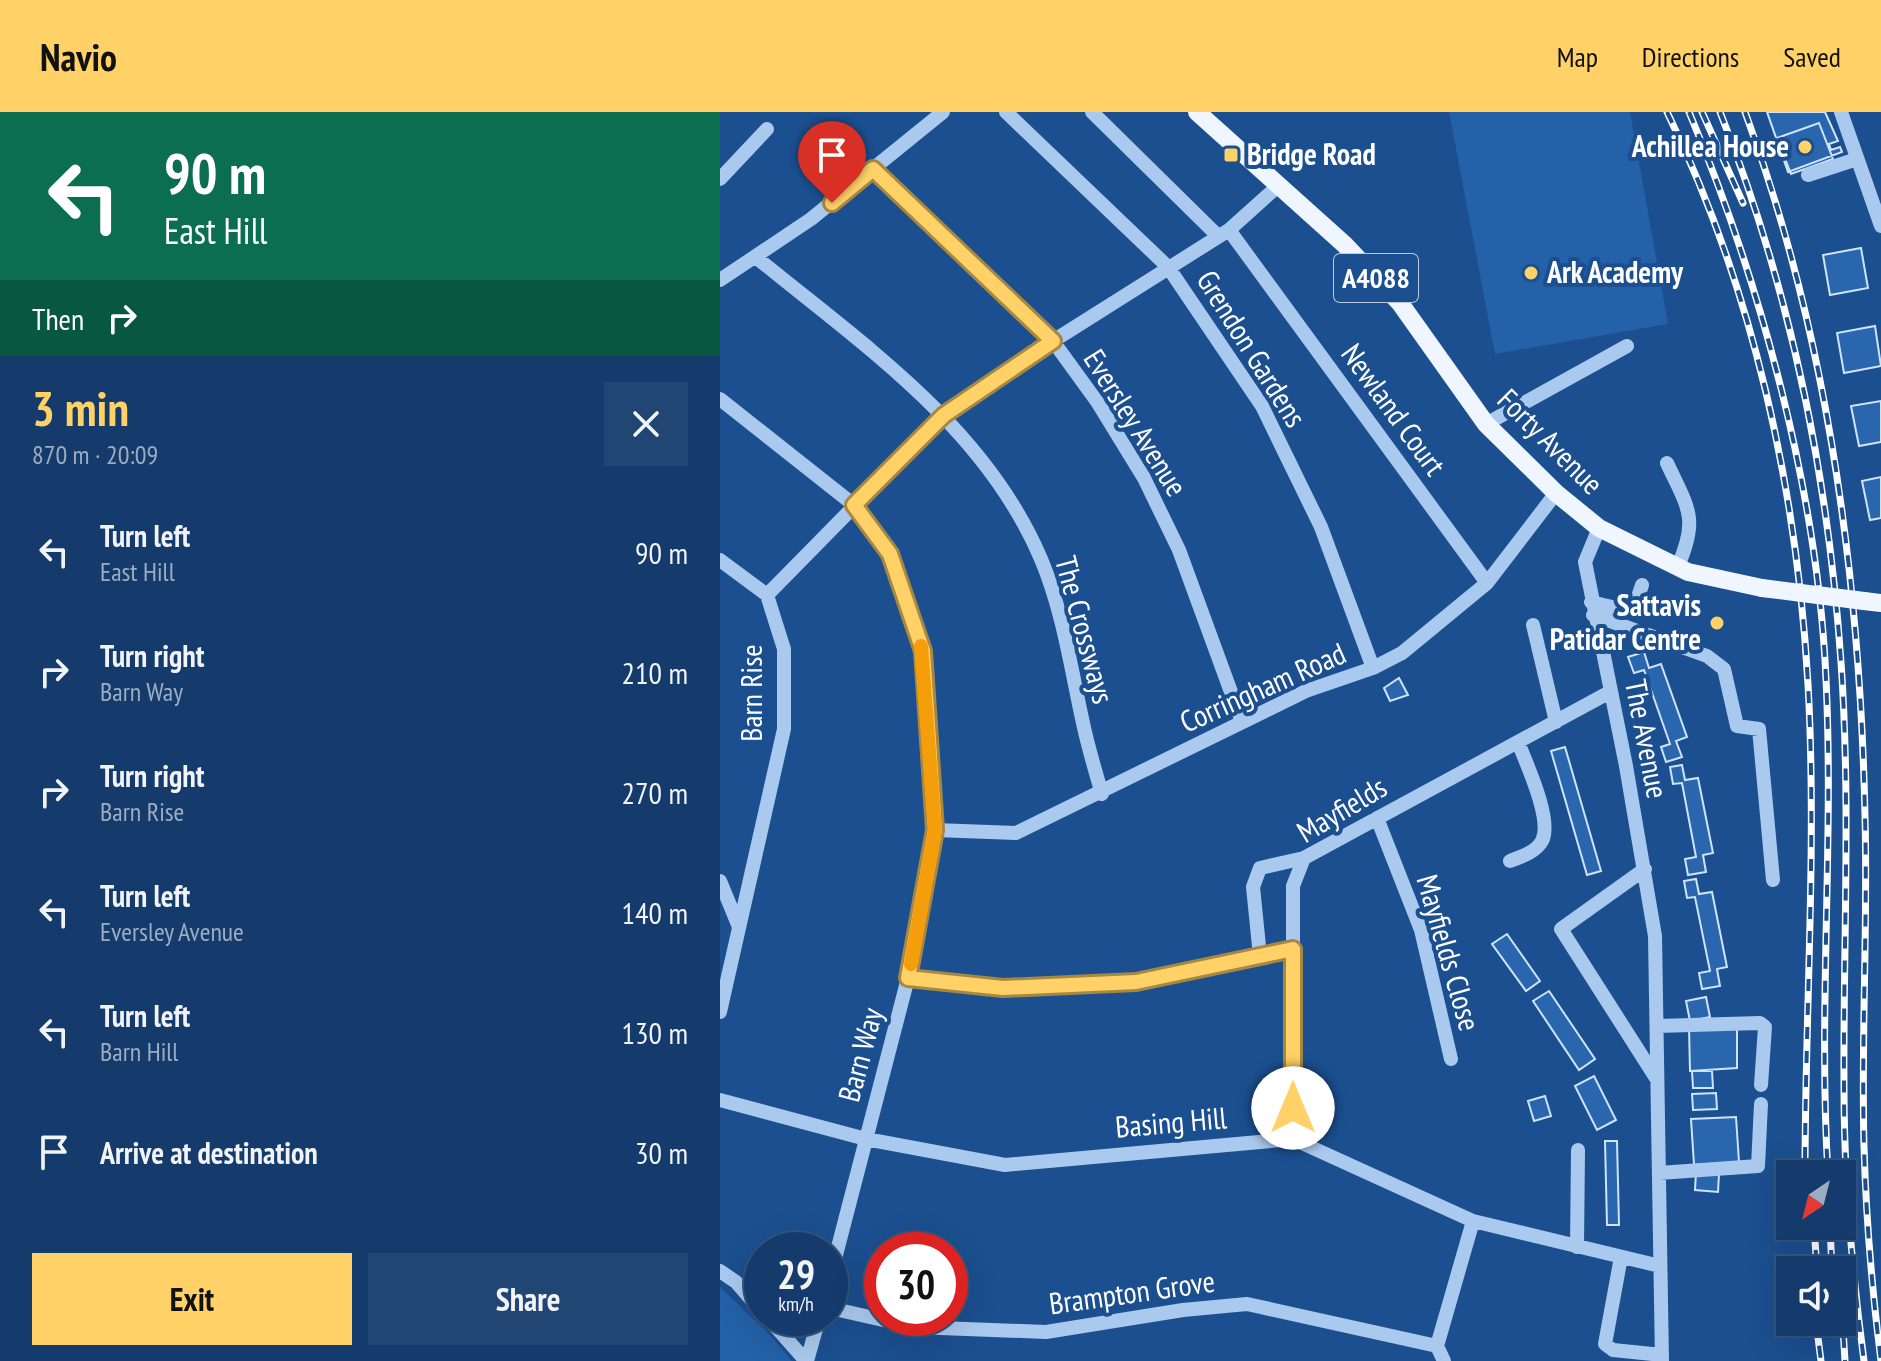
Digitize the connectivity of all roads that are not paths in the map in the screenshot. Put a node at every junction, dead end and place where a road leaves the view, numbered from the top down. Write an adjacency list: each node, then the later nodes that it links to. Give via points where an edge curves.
1 (943, 112): 8 (street)
2 (1006, 112): 15 (street, Grendon Gardens)
3 (1092, 112): 13 (street, Newland Court)
4 (1197, 112): 11 (main road, Forty Avenue / A4088)
5 (1841, 112): 7 (street)
6 (767, 129): 10 (street)
7 (1857, 159): 9 (street); 12 (street)
8 (873, 169): 14 (street); 17 (street, Eversley Avenue)
9 (1808, 175)
10 (720, 179)
11 (1279, 185): 13 (street); 21 (main road, Forty Avenue / A4088, via 1400,303)
12 (1881, 226)
13 (1224, 233): 15 (street); 28 (street, Newland Court)
14 (757, 258): 16 (street); 20 (street, The Crossways)
15 (1168, 267): 17 (street); 34 (street, Grendon Gardens, via 1262,406 1321,527)
16 (720, 280)
17 (1053, 341): 20 (street); 36 (street, Eversley Avenue, via 1144,478 1179,550)
18 (1627, 346): 21 (street)
19 (720, 399): 24 (street, Barn Way)
20 (944, 415): 24 (street); 39 (street, The Crossways, via 998,483 1041,559)
21 (1486, 424): 23 (main road, Forty Avenue / A4088)
22 (1667, 463): 27 (street, via 1690,516)
23 (1556, 493): 25 (main road, Forty Avenue / A4088); 28 (street, Corringham Road)
24 (854, 505): 30 (street); 41 (street, Barn Way, via 890,554 923,651)
25 (1599, 528): 27 (main road, Forty Avenue / A4088); 32 (street, The Avenue, via 1585,562)
26 (720, 560): 30 (street)
27 (1678, 566): 31 (main road, Forty Avenue / A4088, bridge, via 1762,588)
28 (1487, 583): 34 (street, Corringham Road, via 1402,653)
29 (1642, 585): 32 (street, via 1633,612)
30 (767, 595): 47 (street, Barn Rise, via 784,649 784,729)
31 (1873, 602)
32 (1592, 608): 35 (street, The Avenue); 45 (street, via 1707,656 1724,669 1737,726 1759,729)
33 (1533, 625): 37 (street)
34 (1373, 668): 36 (street, Corringham Road, via 1306,691)
35 (1610, 692): 37 (street, Mayfields); 44 (street, The Avenue)
36 (1242, 722): 39 (street, Corringham Road)
37 (1556, 722): 38 (street, Mayfields)
38 (1518, 742): 40 (street, Mayfields); 43 (street, via 1545,830 1536,849)
39 (1102, 794): 41 (street, Corringham Road, via 1016,833)
40 (1377, 818): 42 (street, Mayfields); 53 (street, Mayfields Close, via 1421,930)
41 (935, 830): 50 (street, Barn Way)
42 (1304, 858): 48 (street, Mayfields, via 1293,886); 49 (street, via 1260,868 1253,887)
43 (1510, 861)
44 (1645, 869): 52 (street, The Avenue, via 1655,936); 54 (street, via 1561,929)
45 (1773, 880)
46 (720, 881): 47 (street)
47 (739, 927): 51 (street, Barn Rise)
48 (1293, 949): 49 (street); 59 (street, Mayfields)
49 (1260, 956): 50 (street, via 1136,982 1003,988)
50 (908, 978): 58 (street, Barn Way)
51 (720, 1012)
52 (1657, 1026): 54 (street, The Avenue); 55 (street, via 1760,1023 1765,1027)
53 (1451, 1059)
54 (1657, 1080): 61 (street, The Avenue)
55 (1761, 1085)
56 (720, 1100): 58 (street, Basing Hill)
57 (1761, 1104): 61 (street, via 1758,1166)
58 (866, 1139): 59 (street, Basing Hill, via 1005,1165); 63 (street, Barn Way)
59 (1293, 1139): 62 (street, Basing Hill)
60 (1578, 1150): 64 (street)
61 (1659, 1173): 66 (street, The Avenue)
62 (1473, 1221): 64 (street, Basing Hill); 72 (street)
63 (842, 1232)
64 (1577, 1247): 65 (street, Basing Hill)
65 (1621, 1257): 66 (street, Basing Hill); 73 (street, via 1605,1344)
66 (1660, 1266): 73 (street, The Avenue)
67 (720, 1271): 68 (street)
68 (744, 1291)
69 (848, 1312): 72 (street, Brampton Grove, via 914,1327 1046,1332 1247,1304)
70 (784, 1336): 74 (street)
71 (814, 1336): 74 (street)
72 (1437, 1346): 75 (street)
73 (1662, 1358)
74 (806, 1361)
75 (1444, 1361)

